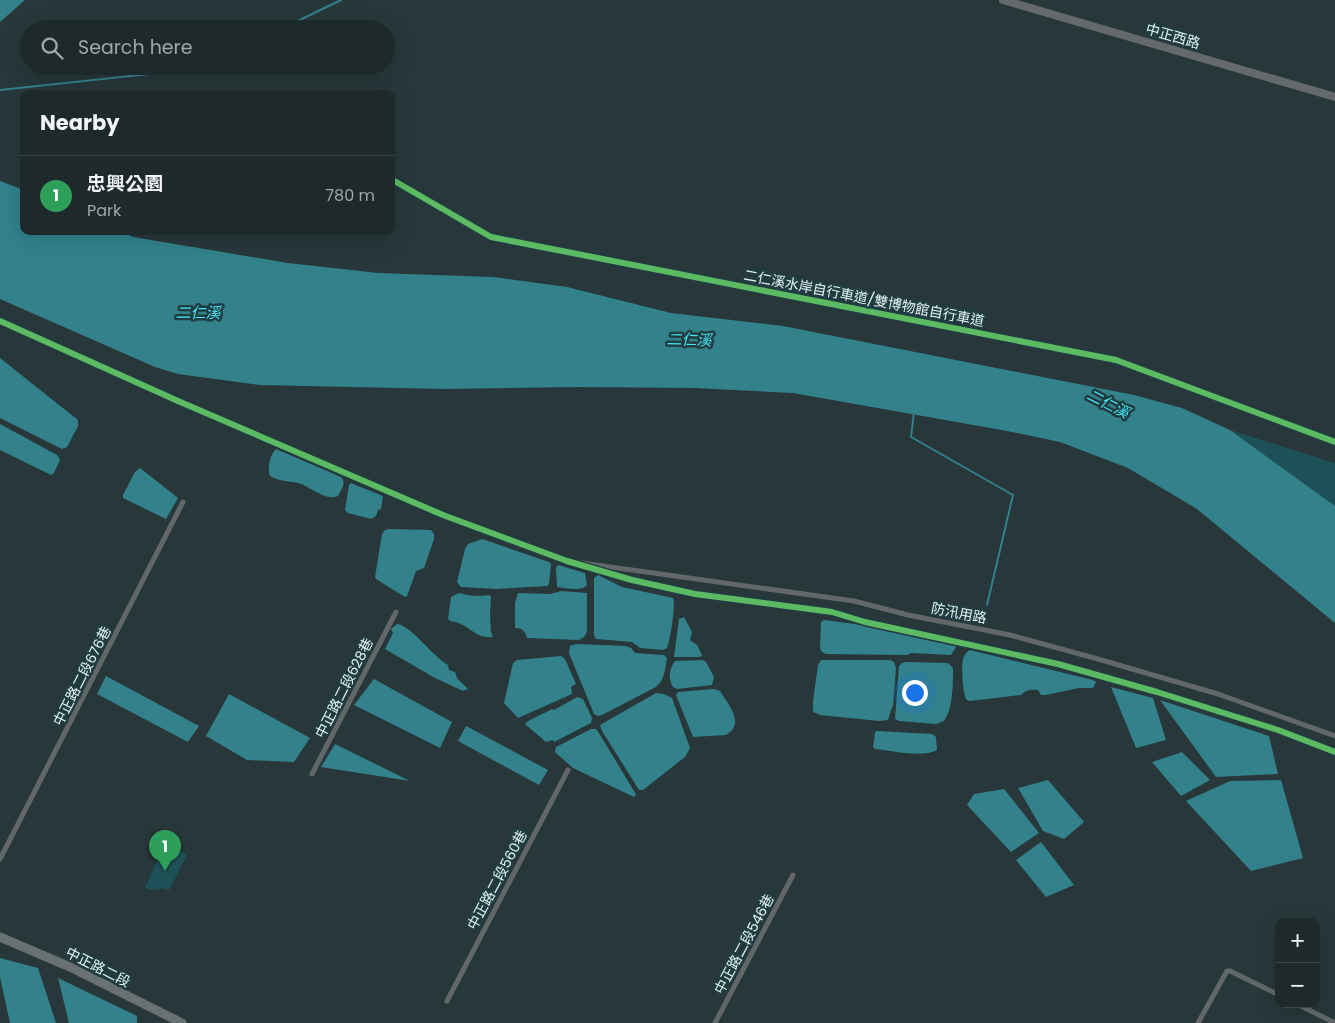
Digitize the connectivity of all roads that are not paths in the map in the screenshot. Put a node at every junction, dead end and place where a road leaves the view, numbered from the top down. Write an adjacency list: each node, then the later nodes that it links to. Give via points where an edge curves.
1 (1003, 0): 2 (street, 中正西路)
2 (1335, 96)
3 (0, 322): 5 (street, via 434,511)
4 (183, 502): 11 (street, 中正路二段676巷)
5 (567, 561): 7 (street, 防汛用路, via 854,601 1010,635 1218,694); 8 (street, via 687,592 832,612 1058,664 1269,727)
6 (396, 612): 10 (street, 中正路二段628巷)
7 (1335, 736)
8 (1335, 752)
9 (568, 770): 15 (street, 中正路二段560巷)
10 (312, 774)
11 (0, 859)
12 (793, 876): 19 (street, 中正路二段546巷)
13 (0, 937): 18 (main road, 中正路二段, via 70,967)
14 (1275, 993): 20 (street, via 1227,971)
15 (447, 1001)
16 (1305, 1008): 17 (street)
17 (1335, 1022)
18 (182, 1023)
19 (716, 1023)
20 (1198, 1023)

